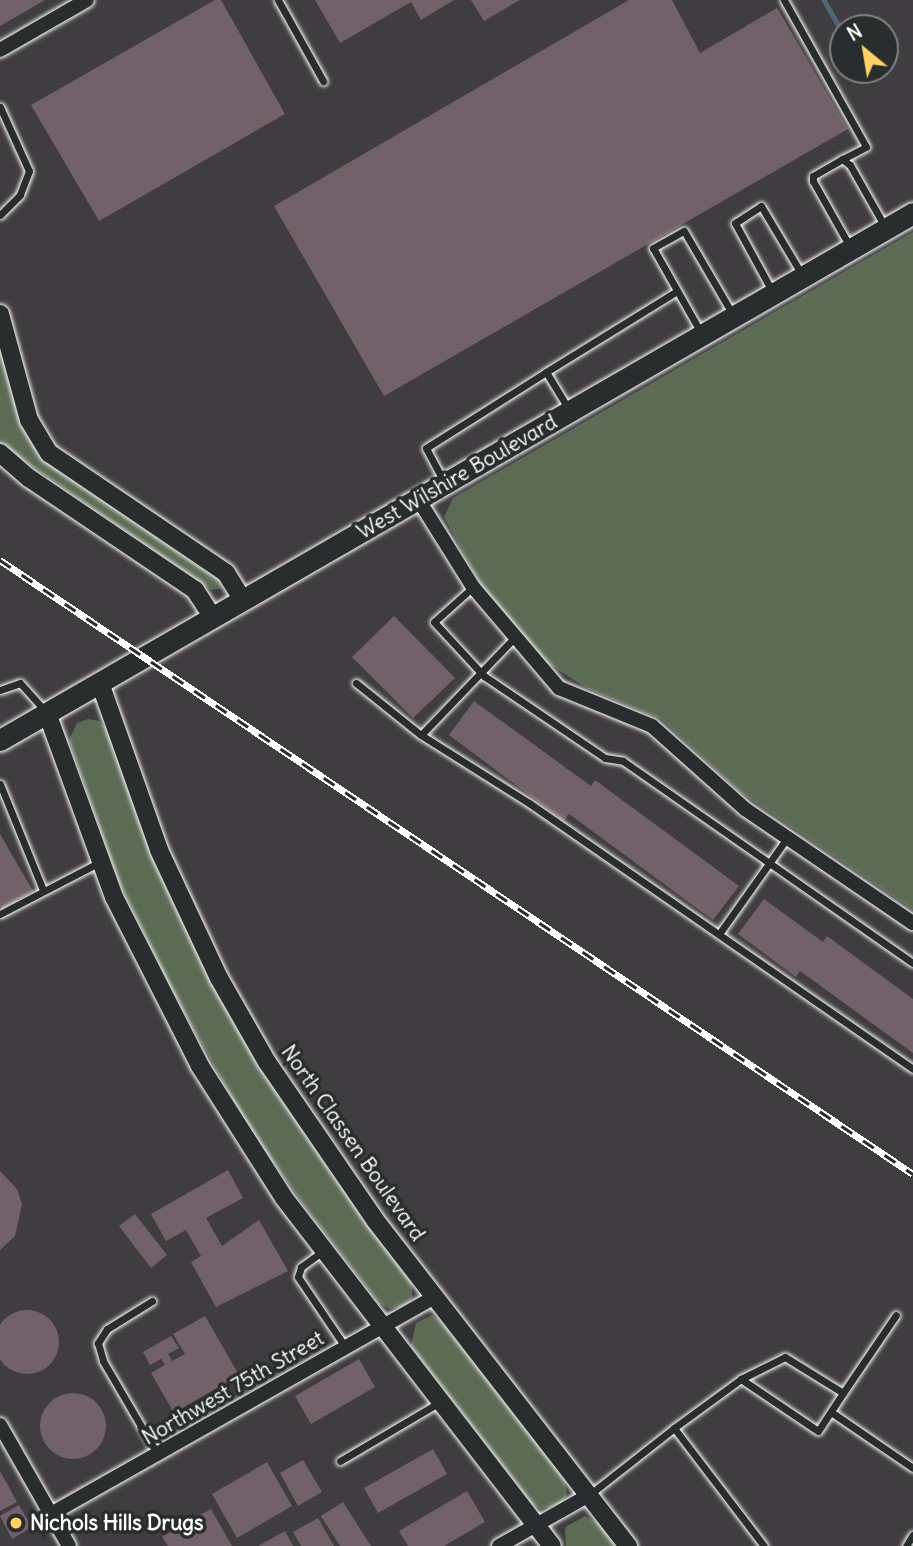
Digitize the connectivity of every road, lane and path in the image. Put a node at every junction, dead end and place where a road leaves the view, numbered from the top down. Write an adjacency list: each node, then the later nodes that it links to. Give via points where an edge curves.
1 (87, 0): 4 (street)
2 (278, 0): 5 (lane)
3 (784, 0): 7 (lane, via 866,147)
4 (0, 50)
5 (323, 81)
6 (0, 107): 9 (lane, via 29,170 20,195)
7 (842, 159): 10 (lane, via 850,165); 11 (lane, via 813,176 813,181)
8 (913, 213): 10 (main road, West Wilshire Boulevard)
9 (0, 215)
10 (886, 229): 11 (main road, West Wilshire Boulevard)
11 (851, 249): 12 (main road, West Wilshire Boulevard)
12 (804, 276): 14 (main road, West Wilshire Boulevard); 14 (lane, via 761,206 735,223)
13 (677, 291): 16 (lane, via 653,248 684,231); 17 (lane); 18 (lane)
14 (774, 293): 16 (main road, West Wilshire Boulevard)
15 (0, 314): 24 (street, via 29,420 49,453 226,573)
16 (734, 317): 17 (main road, West Wilshire Boulevard)
17 (702, 335): 19 (main road, West Wilshire Boulevard)
18 (546, 372): 19 (lane); 21 (lane, via 426,448)
19 (570, 412): 21 (main road, West Wilshire Boulevard)
20 (0, 453): 25 (street, via 195,590)
21 (445, 484): 22 (main road, West Wilshire Boulevard)
22 (418, 499): 23 (street); 24 (main road, West Wilshire Boulevard)
23 (473, 587): 26 (street); 27 (lane, via 434,622)
24 (243, 600): 25 (main road, West Wilshire Boulevard)
25 (213, 618): 28 (main road, West Wilshire Boulevard)
26 (514, 638): 27 (lane); 35 (street, via 559,688 652,726 713,783)
27 (481, 672): 32 (lane); 37 (lane, via 606,758 623,761)
28 (100, 683): 31 (main road, West Wilshire Boulevard); 45 (street, North Classen Boulevard, via 159,850 219,978 309,1127)
29 (356, 683): 32 (lane)
30 (0, 690): 31 (lane, via 20,683)
31 (47, 713): 33 (main road, West Wilshire Boulevard); 36 (street)
32 (421, 734): 41 (lane)
33 (0, 740)
34 (0, 786): 38 (lane)
35 (787, 838): 37 (lane); 40 (street)
36 (100, 862): 38 (lane); 44 (street, via 134,940 200,1066)
37 (768, 865): 41 (lane); 42 (lane)
38 (43, 890): 39 (lane)
39 (0, 914)
40 (913, 923)
41 (719, 934): 43 (lane)
42 (913, 963)
43 (913, 1069)
44 (324, 1250): 48 (street); 49 (lane, via 302,1267 298,1277)
45 (435, 1297): 48 (street, Northwest 75th Street); 59 (street, North Classen Boulevard)
46 (152, 1301): 56 (lane, via 107,1329 98,1343 103,1361)
47 (895, 1315): 51 (lane)
48 (383, 1327): 49 (street, Northwest 75th Street); 52 (street)
49 (346, 1348): 56 (street, Northwest 75th Street)
50 (741, 1379): 51 (lane, via 769,1362 789,1357); 53 (lane, via 818,1431); 55 (lane)
51 (843, 1393): 53 (lane)
52 (440, 1401): 57 (lane); 61 (street)
53 (831, 1412): 58 (lane)
54 (0, 1425): 60 (street)
55 (674, 1428): 59 (lane); 67 (lane)
56 (158, 1456): 60 (street, Northwest 75th Street)
57 (341, 1461)
58 (913, 1468)
59 (589, 1495): 61 (street); 66 (street, North Classen Boulevard)
60 (51, 1514): 63 (street)
61 (536, 1525): 64 (street); 65 (street)
62 (913, 1535): 68 (lane)
63 (69, 1546)
64 (499, 1546)
65 (552, 1546)
66 (628, 1546)
67 (764, 1546)
68 (906, 1546)

